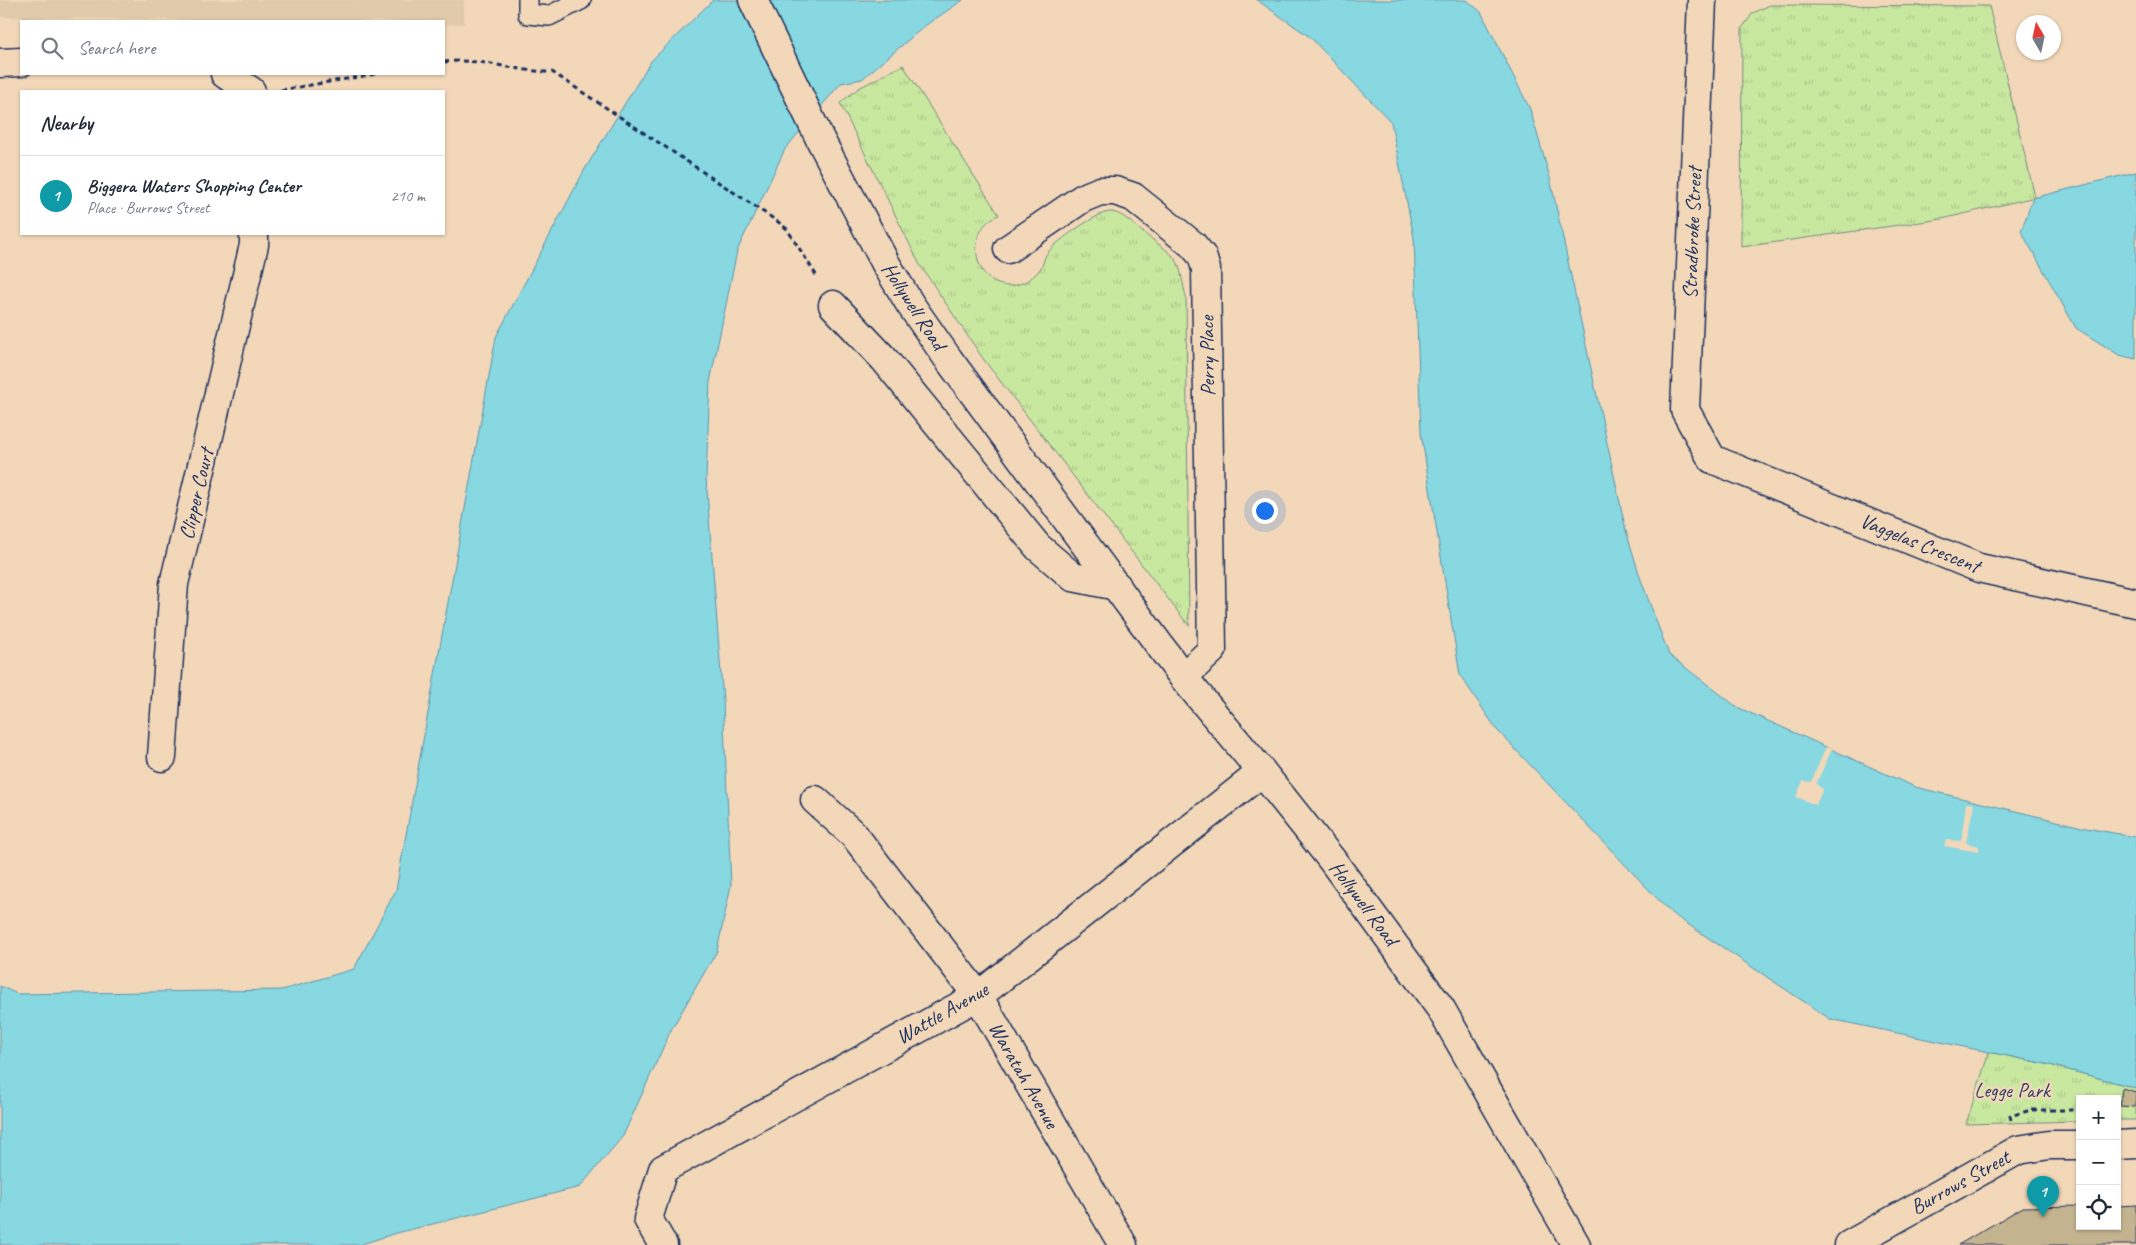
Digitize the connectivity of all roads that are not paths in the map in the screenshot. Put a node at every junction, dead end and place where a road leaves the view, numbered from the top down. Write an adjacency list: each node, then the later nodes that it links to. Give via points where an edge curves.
1 (528, 0): 2 (lane, via 528,14 549,16)
2 (581, 0)
3 (753, 0): 13 (street, Hollywell Road, via 821,141 910,304)
4 (1702, 0): 12 (street, Stradbroke Street, via 1685,410)
5 (0, 62): 6 (street)
6 (20, 62)
7 (227, 75): 8 (street)
8 (250, 90)
9 (254, 235): 16 (street, Clipper Court, via 174,584)
10 (1008, 249): 15 (street, Perry Place, via 1083,198 1100,191 1115,191 1133,197 1193,245 1202,256 1206,269 1212,650)
11 (833, 305): 13 (street, via 884,359 1038,547 1073,578)
12 (1712, 459): 14 (street, Vaggelas Crescent, via 1979,568)
13 (1117, 586): 15 (street, Hollywell Road)
14 (2136, 603)
15 (1183, 677): 17 (street, Hollywell Road)
16 (162, 757)
17 (1262, 772): 19 (street, Wattle Avenue); 25 (street, Hollywell Road, via 1377,919 1441,1009)
18 (815, 800): 19 (street, Waratah Avenue, via 854,835)
19 (978, 996): 23 (street, Wattle Avenue, via 663,1169 648,1219); 24 (street, Waratah Avenue)
20 (2136, 1144): 22 (street)
21 (2076, 1145): 26 (street, Burrows Street, via 2018,1150)
22 (2121, 1145)
23 (663, 1245)
24 (1123, 1245)
25 (1576, 1245)
26 (1849, 1245)

